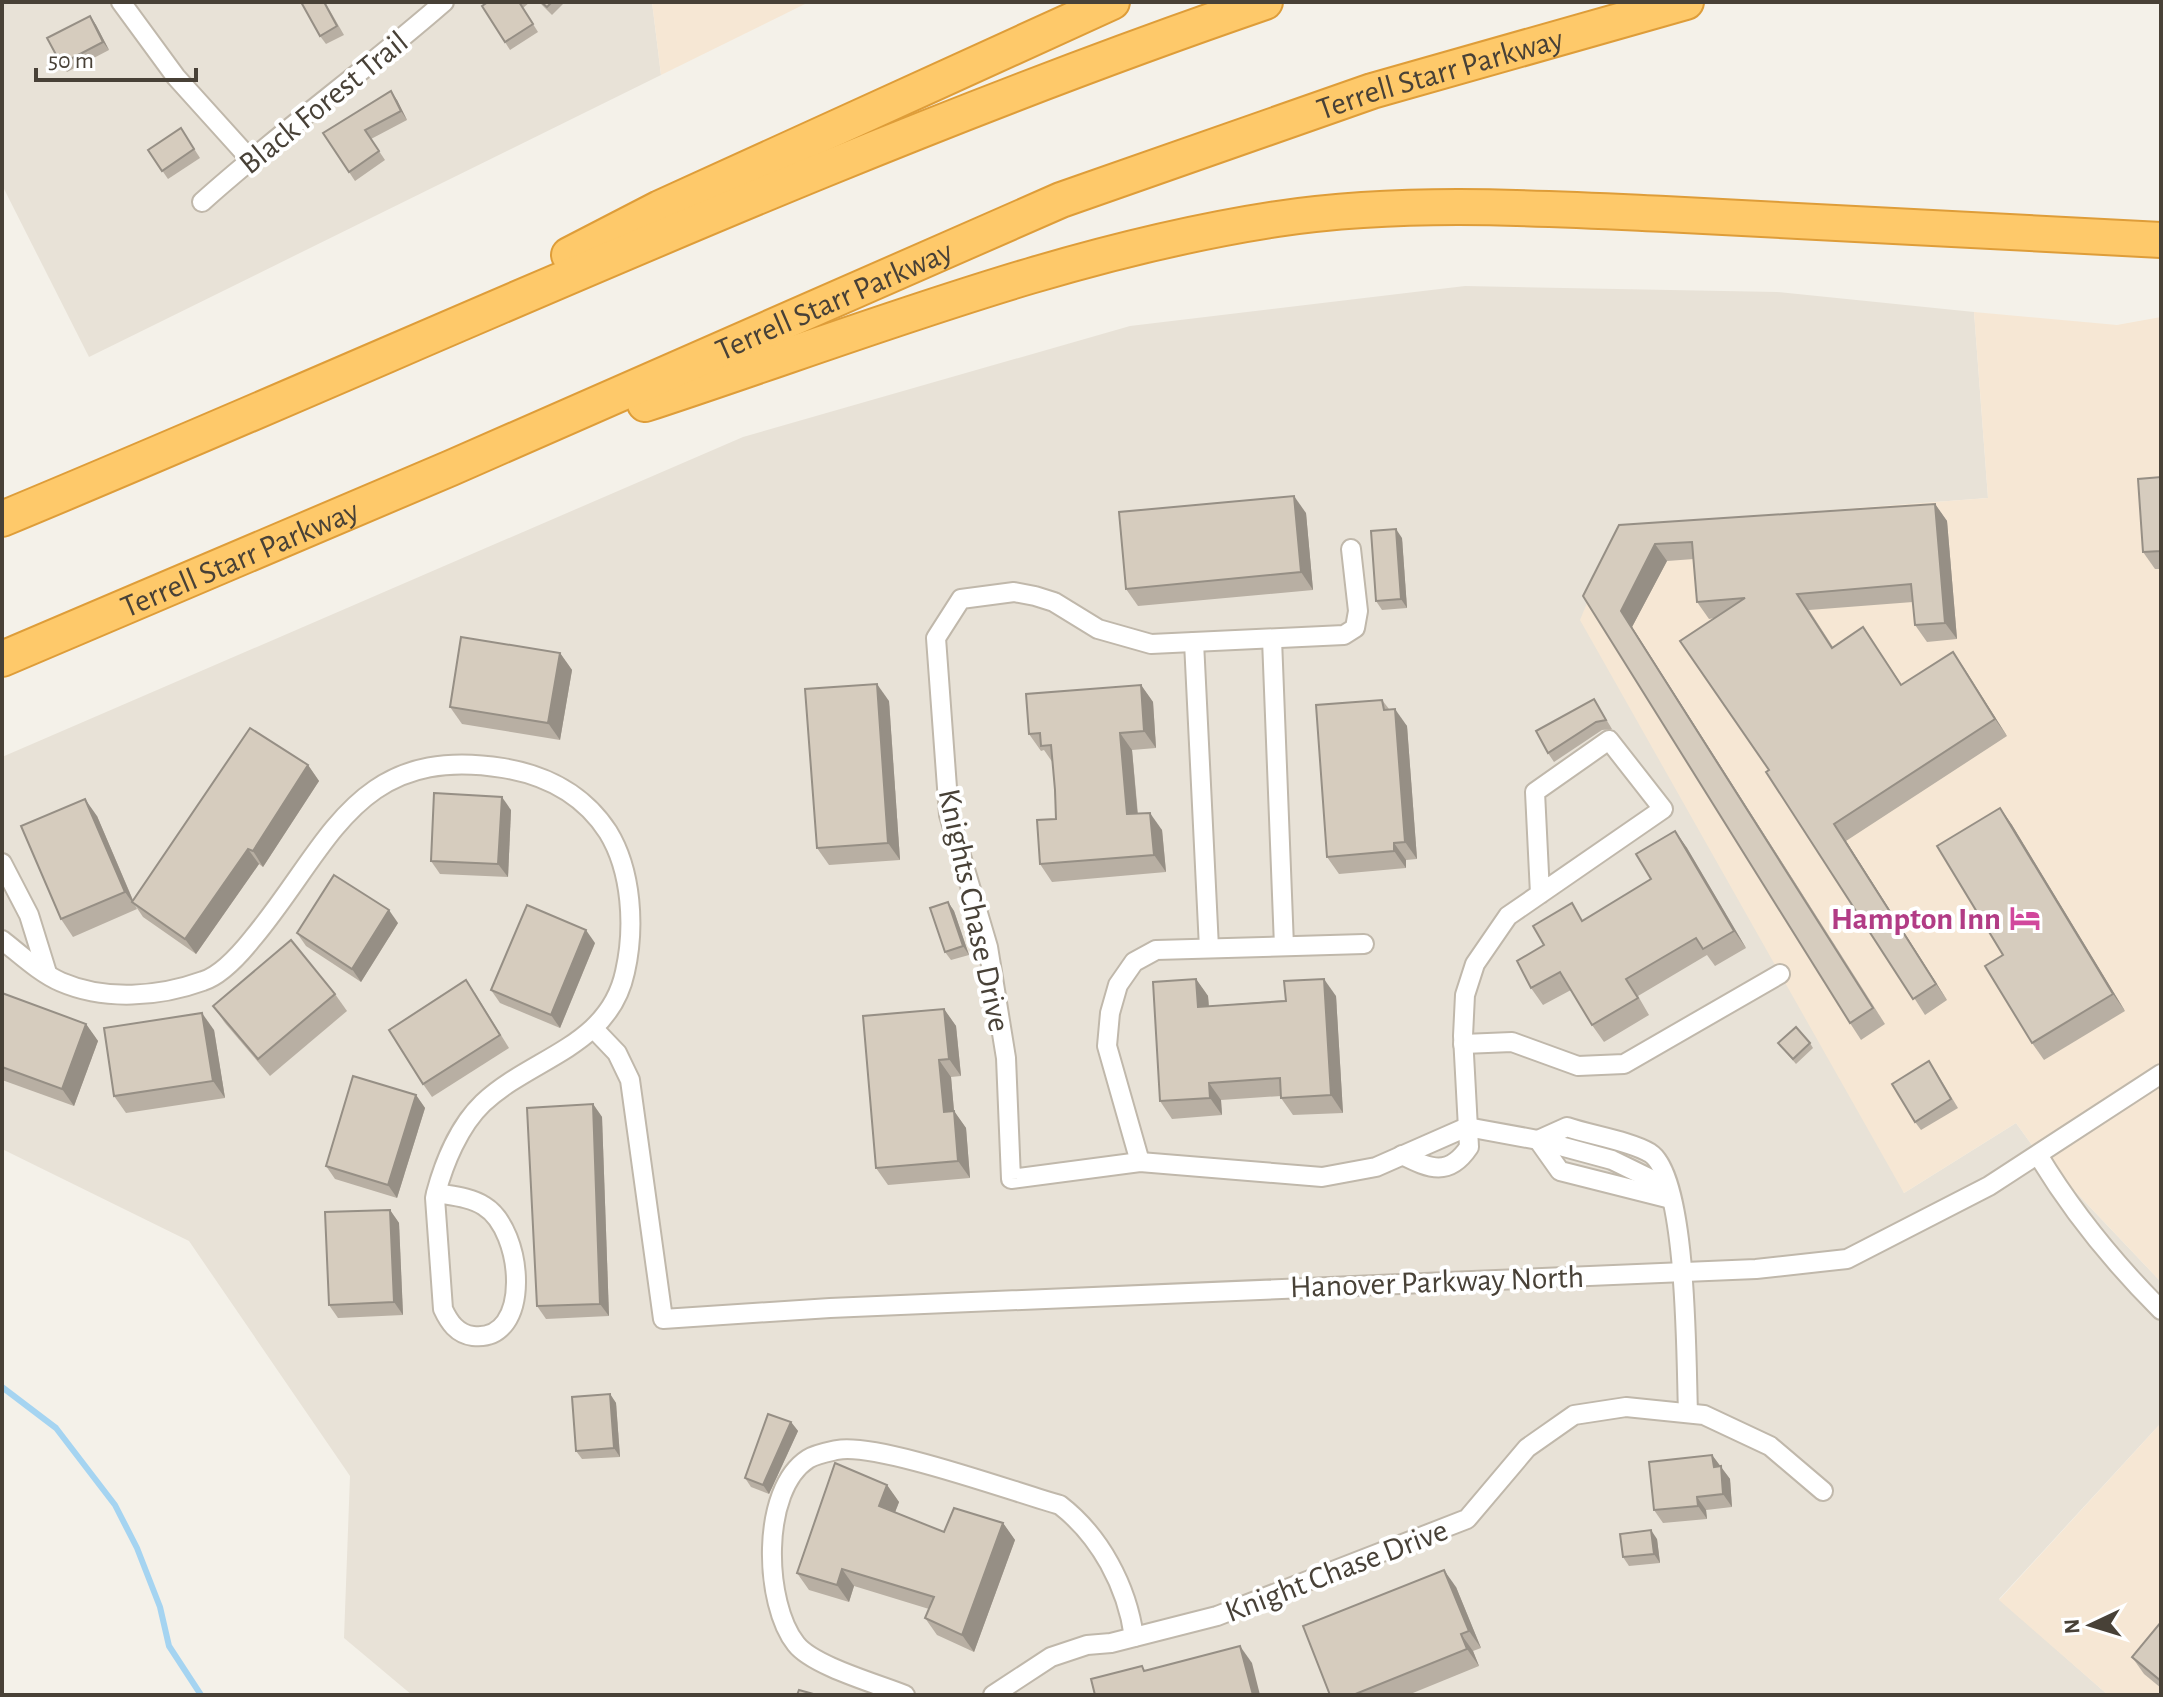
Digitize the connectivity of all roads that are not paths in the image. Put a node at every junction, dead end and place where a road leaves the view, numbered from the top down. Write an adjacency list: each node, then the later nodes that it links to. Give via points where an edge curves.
1 (121, 2): 6 (street, via 176,77)
2 (444, 2): 6 (street, Black Forest Trail)
3 (1112, 2): 9 (highway, via 660,208)
4 (1265, 2): 9 (highway, via 1035,86)
5 (1686, 2): 10 (highway, Terrell Starr Parkway, via 1372,91 1061,200)
6 (250, 159): 7 (street, Black Forest Trail)
7 (202, 202)
8 (2161, 240): 10 (highway, via 1497,206 1380,209 1281,219 1173,238 1034,275)
9 (373, 359): 11 (highway)
10 (451, 468): 15 (highway, Terrell Starr Parkway)
11 (2, 519)
12 (1351, 549): 13 (street, Knights Chase Drive, via 1355,628 1344,635)
13 (1272, 639): 14 (street, Knights Chase Drive); 20 (street)
14 (1194, 642): 21 (street); 31 (street, Knights Chase Drive, via 1151,644 1098,629 1054,602 1014,592 961,599 936,638 949,815 988,947 1006,1058 1011,1179)
15 (2, 659)
16 (2, 863): 22 (street, via 29,915)
17 (1540, 894): 17 (street, via 1535,792 1609,740 1663,809); 25 (street, via 1508,916 1475,964 1465,995)
18 (2, 940): 22 (street)
19 (1364, 944): 20 (street)
20 (1284, 946): 21 (street)
21 (1209, 948): 31 (street, via 1156,950 1134,962 1118,985 1107,1046)
22 (47, 973): 24 (street, via 61,982 122,997 206,980 262,927 350,807 401,776 472,764 535,776 565,789 590,807 620,855 631,943 625,977 611,1010)
23 (1780, 974): 25 (street, via 1624,1064 1578,1066 1512,1042)
24 (595, 1030): 32 (street, via 482,1104 445,1161); 34 (street, Hanover Parkway North, via 617,1053 630,1080 663,1319)
25 (1463, 1044): 27 (street)
26 (2161, 1074): 30 (street, Hanover Parkway North)
27 (1467, 1127): 28 (street); 29 (street, Knights Chase Drive); 29 (street, via 1469,1147 1458,1163 1429,1169)
28 (1538, 1140): 33 (street, via 1615,1151); 33 (street, via 1560,1171)
29 (1402, 1155): 31 (street, Knights Chase Drive, via 1350,1174 1322,1177)
30 (2038, 1155): 34 (street, Hanover Parkway North, via 1847,1259); 35 (street, via 2067,1204)
31 (1140, 1162)
32 (436, 1193): 32 (street, via 443,1309 449,1323 466,1335 485,1337 498,1331 512,1312 516,1279 508,1232 483,1206)
33 (1671, 1199): 34 (street)
34 (1683, 1271): 36 (street)
35 (2161, 1310)
36 (1688, 1412): 37 (street, Knight Chase Drive, via 1722,1420 1770,1446); 38 (street, Knight Chase Drive, via 1626,1407 1574,1415 1527,1448 1467,1519 1217,1616)
37 (1823, 1491)
38 (1134, 1637): 39 (street, via 1132,1618 1103,1552 1060,1505 863,1449 806,1460 780,1497 774,1528 775,1601 796,1644 809,1655); 40 (street, Knight Chase Drive, via 1051,1657)
39 (905, 1695)
40 (993, 1695)

